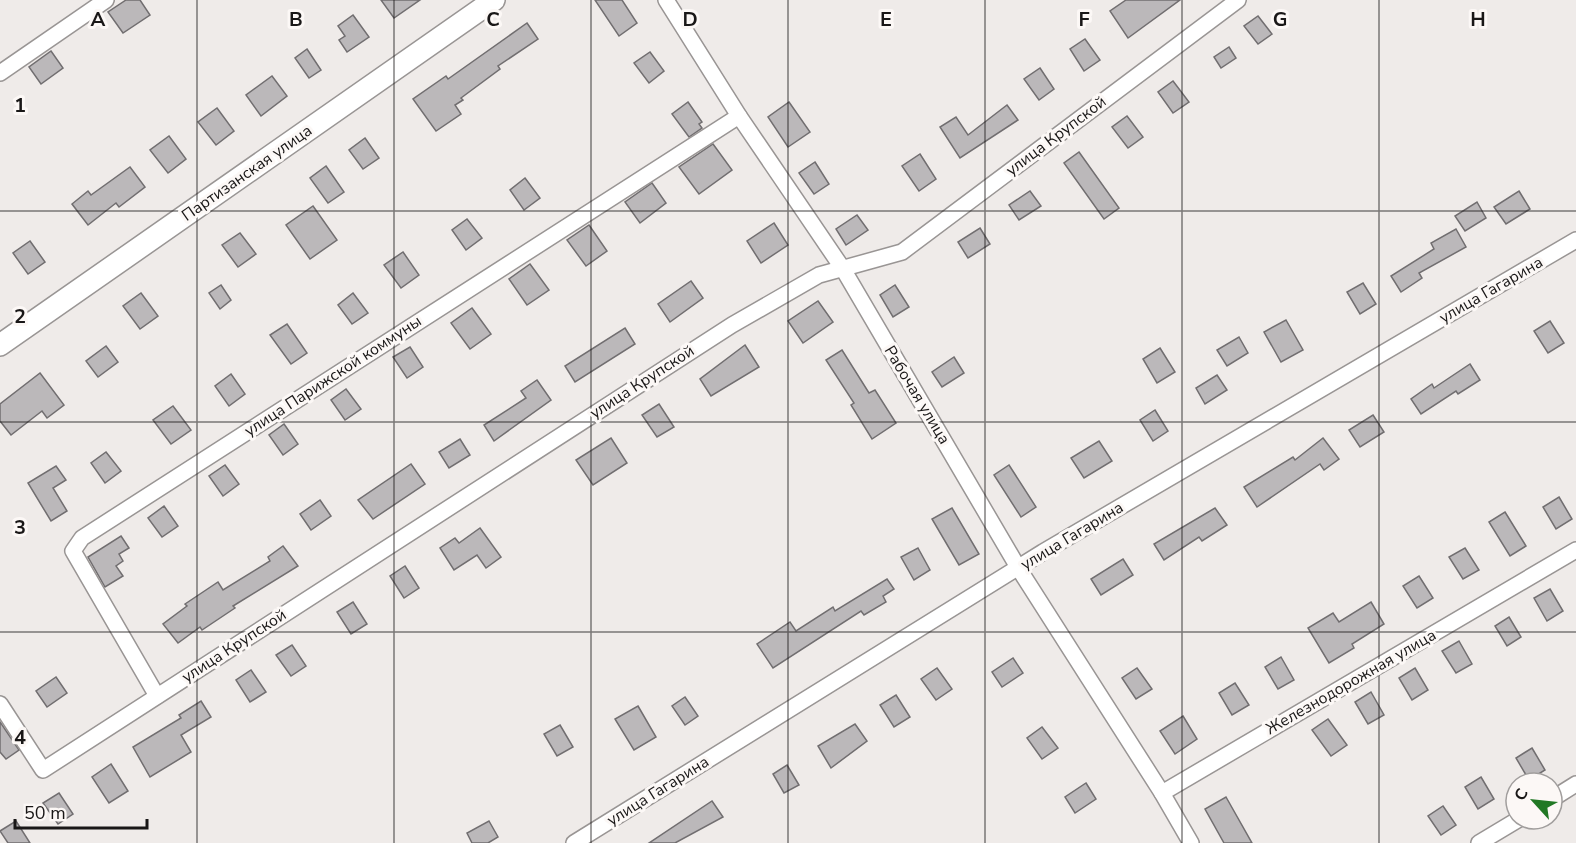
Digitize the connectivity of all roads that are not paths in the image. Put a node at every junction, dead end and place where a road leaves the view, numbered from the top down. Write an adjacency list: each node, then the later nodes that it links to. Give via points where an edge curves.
1 (106, 0): 5 (street)
2 (494, 0): 9 (main road, Партизанская улица)
3 (666, 0): 6 (street, Рабочая улица)
4 (1238, 0): 8 (street, улица Крупской, via 902,252)
5 (0, 74)
6 (739, 116): 8 (street, Рабочая улица); 12 (street, улица Парижской коммуны, via 82,538 73,551)
7 (1576, 240): 11 (street, улица Гагарина)
8 (843, 269): 11 (street, Рабочая улица); 12 (street, улица Крупской, via 801,283 732,325)
9 (0, 345)
10 (1576, 550): 14 (street, Железнодорожная улица)
11 (1020, 569): 14 (street, Рабочая улица); 16 (street, улица Гагарина)
12 (157, 696): 13 (street, улица Крупской, via 43,770)
13 (0, 704)
14 (1162, 793): 17 (street)
15 (1504, 828): 18 (street)
16 (574, 843)
17 (1191, 843)
18 (1479, 843)

